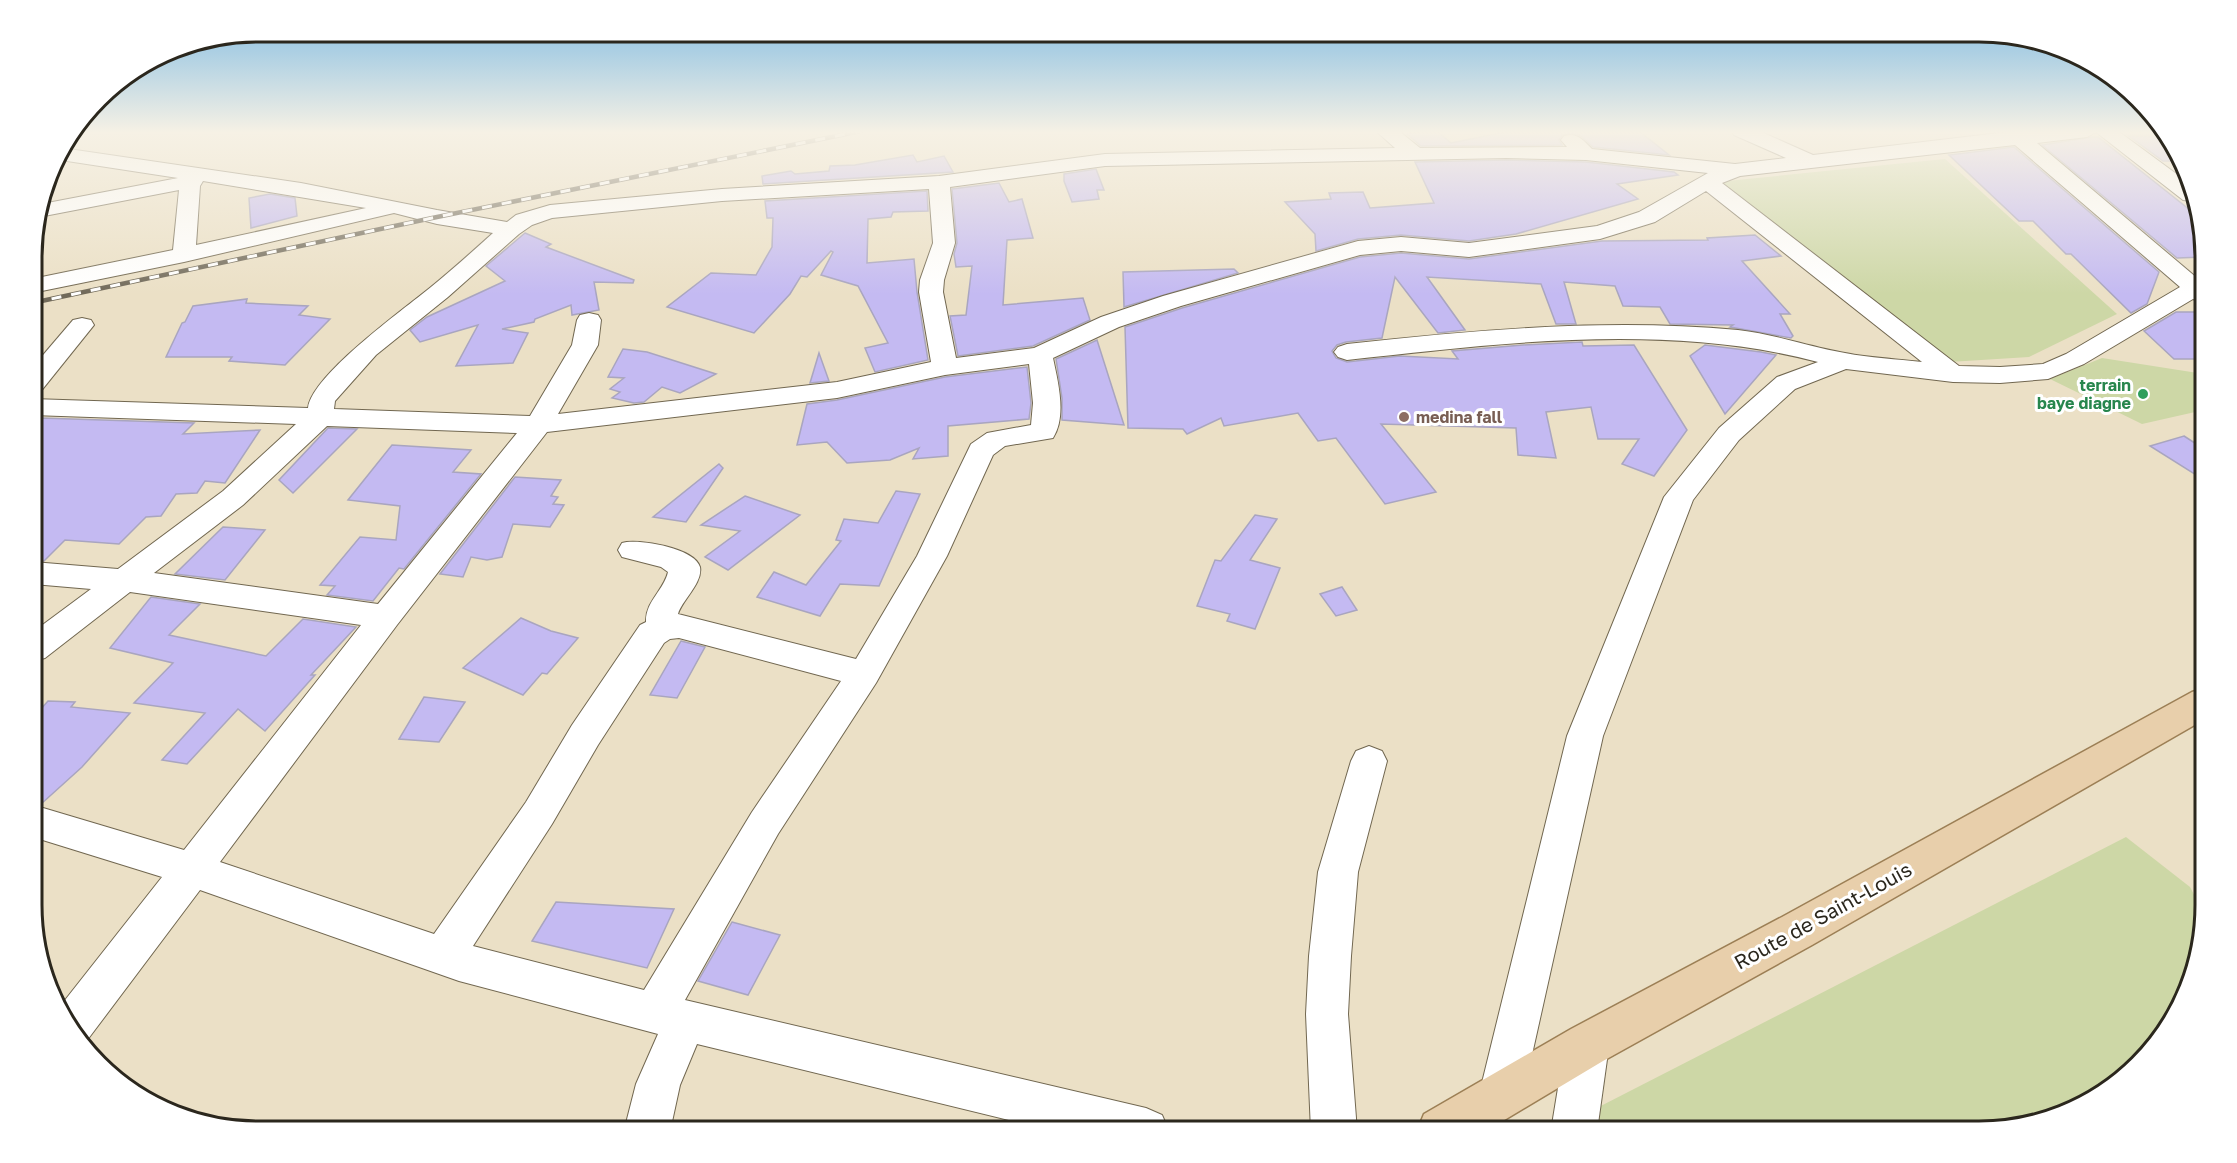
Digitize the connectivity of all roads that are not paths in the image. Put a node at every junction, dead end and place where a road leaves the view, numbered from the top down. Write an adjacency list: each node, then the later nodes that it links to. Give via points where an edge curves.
1 (167, 185): 10 (street)
2 (197, 185): 12 (street)
3 (263, 185): 9 (street)
4 (884, 185): 11 (street, via 722,195 550,212 524,220)
5 (939, 185): 21 (street, via 944,243 931,292)
6 (1700, 185): 19 (street, via 1647,217 1600,232 1469,249 1390,244 1318,257 1161,304 1110,322)
7 (1712, 185): 22 (street)
8 (2076, 185): 14 (street)
9 (397, 207): 11 (street, via 437,218); 12 (street)
10 (47, 210)
11 (511, 229): 25 (street, via 368,350 322,400)
12 (183, 255): 13 (street)
13 (42, 284)
14 (2195, 284)
15 (2195, 292): 22 (street, via 2048,371)
16 (589, 320): 26 (street, via 585,345)
17 (82, 325): 23 (street)
18 (1347, 352): 20 (street, via 1482,337 1650,333 1739,338)
19 (1040, 355): 21 (street); 33 (street, via 1047,389 1043,432 997,439 981,450 932,556)
20 (1844, 361): 22 (street); 42 (street, via 1786,383 1730,434 1679,497 1585,736)
21 (945, 367): 26 (street, via 837,390)
22 (1954, 374)
23 (42, 389)
24 (42, 403): 25 (street)
25 (320, 417): 26 (street); 29 (street, via 233,498)
26 (538, 425): 30 (street)
27 (633, 550): 31 (street, via 671,559 684,567 685,575 662,611)
28 (42, 574): 29 (street)
29 (122, 580): 30 (street); 32 (street)
30 (386, 617): 37 (street)
31 (663, 627): 33 (street, via 680,626); 38 (street, via 652,634 539,813)
32 (42, 642)
33 (864, 674): 39 (street, via 765,823)
34 (2195, 708): 41 (main road, Route de Saint-Louis)
35 (1369, 761): 45 (street, via 1338,872 1327,1014)
36 (42, 824): 37 (street)
37 (190, 869): 38 (street); 40 (street)
38 (442, 956): 39 (street)
39 (670, 1017): 43 (street); 44 (street)
40 (75, 1021)
41 (1587, 1045): 42 (main road, Route de Saint-Louis); 47 (street)
42 (1501, 1095): 46 (main road, Route de Saint-Louis)
43 (649, 1121)
44 (1104, 1121)
45 (1333, 1121)
46 (1458, 1121)
47 (1576, 1121)

